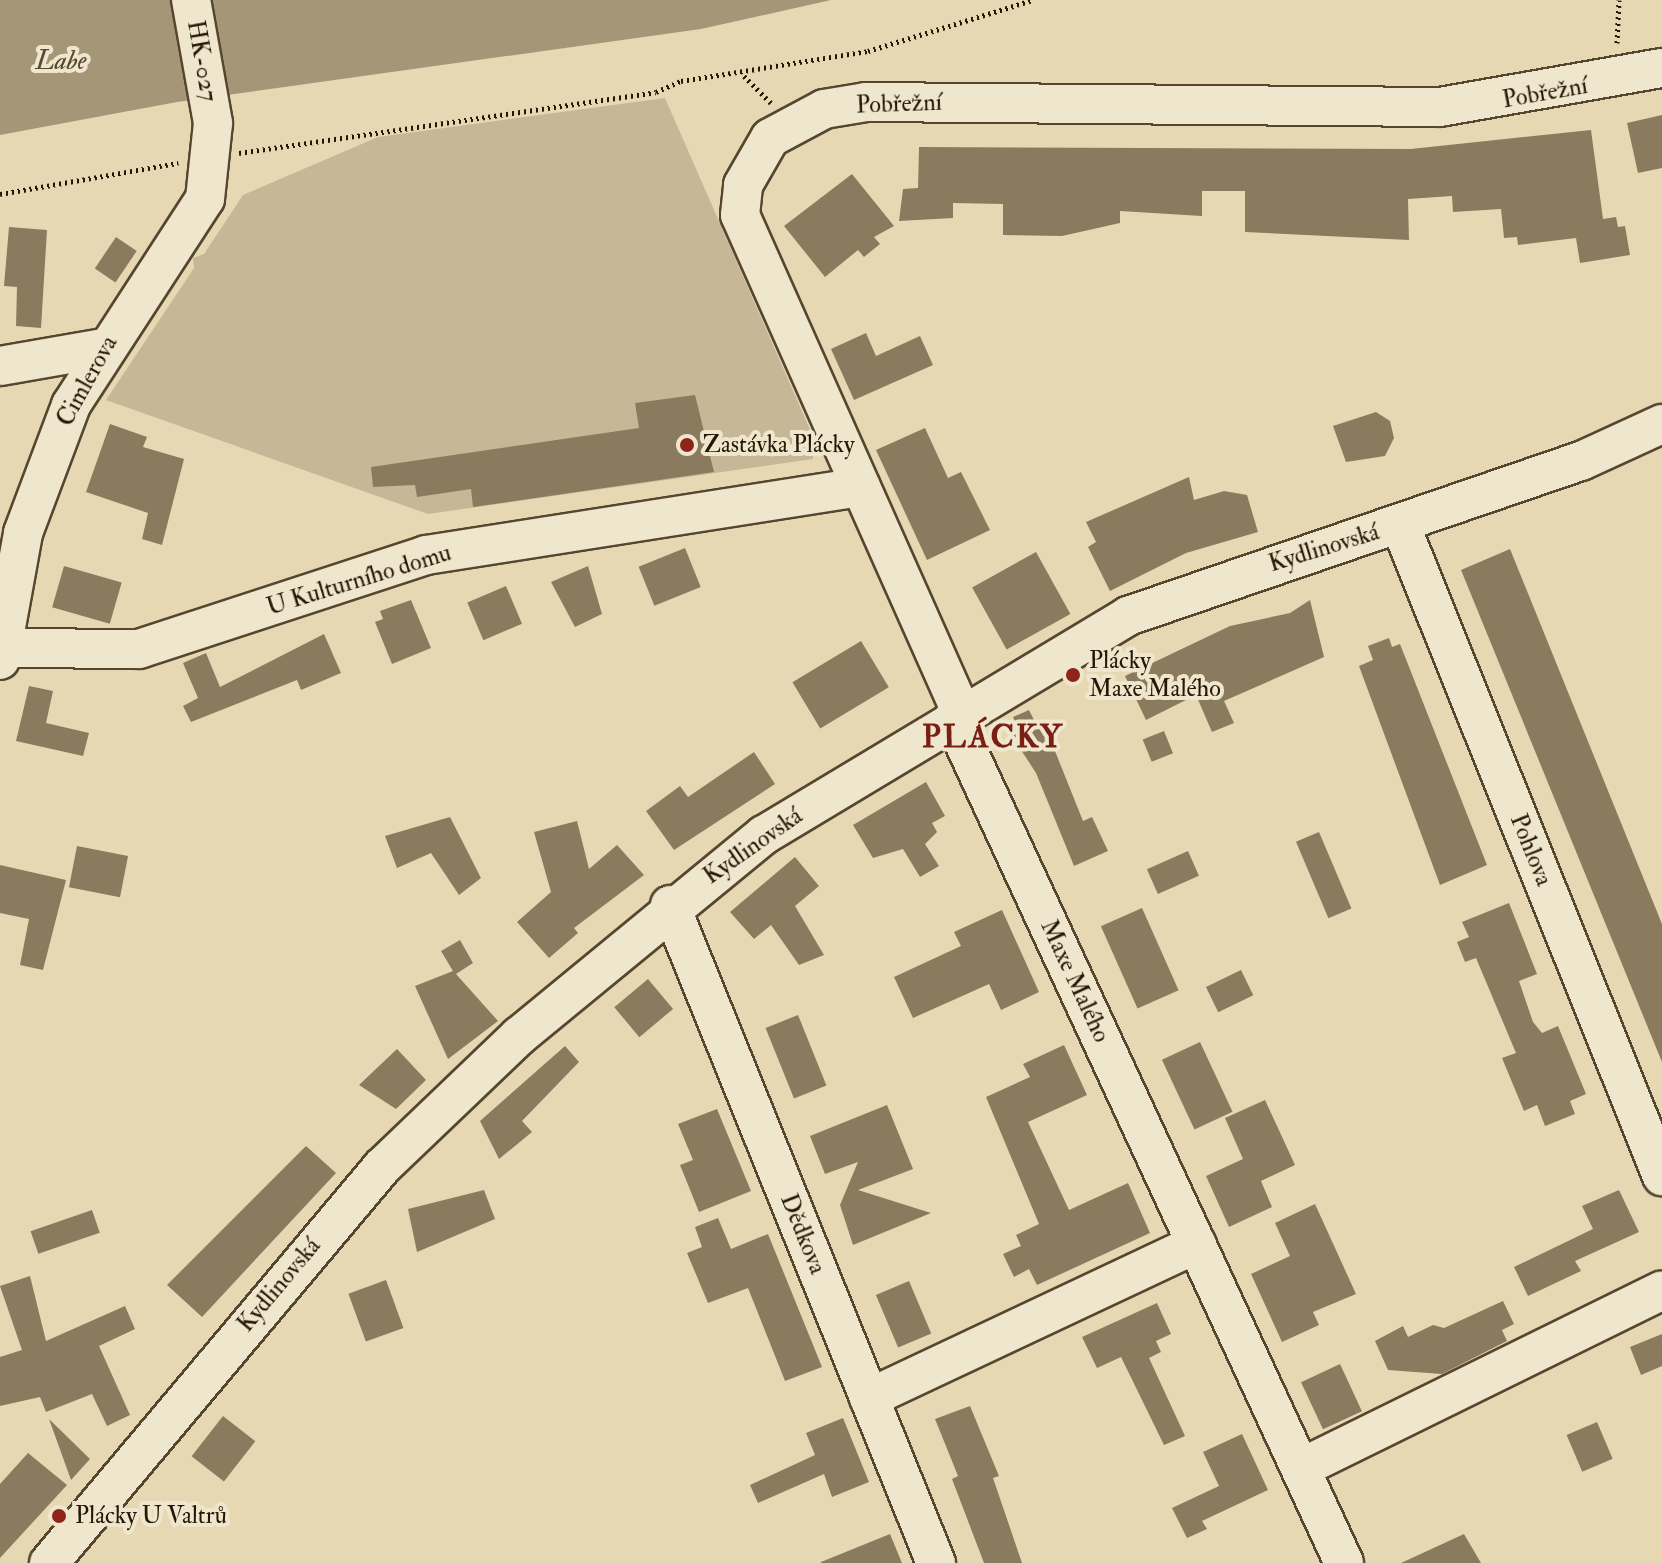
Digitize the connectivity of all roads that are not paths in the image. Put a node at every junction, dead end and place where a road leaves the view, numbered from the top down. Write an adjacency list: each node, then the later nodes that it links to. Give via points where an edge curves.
1 (191, 0): 3 (street, HK-027)
2 (1662, 68): 7 (street, Pobřežní, via 1440,107 866,102 791,124 754,161 740,215)
3 (213, 140): 4 (street, Cimlerova, via 205,199)
4 (103, 348): 5 (street); 9 (street, Cimlerova, via 41,478)
5 (0, 366)
6 (1662, 424): 8 (street, Kydlinovská, via 1581,461)
7 (861, 487): 9 (street, U Kulturního domu, via 426,555 139,649); 10 (street, Pobřežní)
8 (1400, 524): 10 (street, Kydlinovská, via 1181,592); 12 (street, Pohlova)
9 (1, 654)
10 (957, 717): 11 (street, Kydlinovská, via 764,835); 13 (street, Maxe Malého)
11 (670, 905): 15 (street, Dědkova); 17 (street, Kydlinovská, via 382,1167)
12 (1662, 1176)
13 (1197, 1244): 15 (street); 16 (street, Maxe Malého)
14 (1662, 1290): 16 (street)
15 (869, 1398): 18 (street, Dědkova)
16 (1301, 1468): 19 (street, Maxe Malého)
17 (49, 1563)
18 (936, 1563)
19 (1344, 1563)

